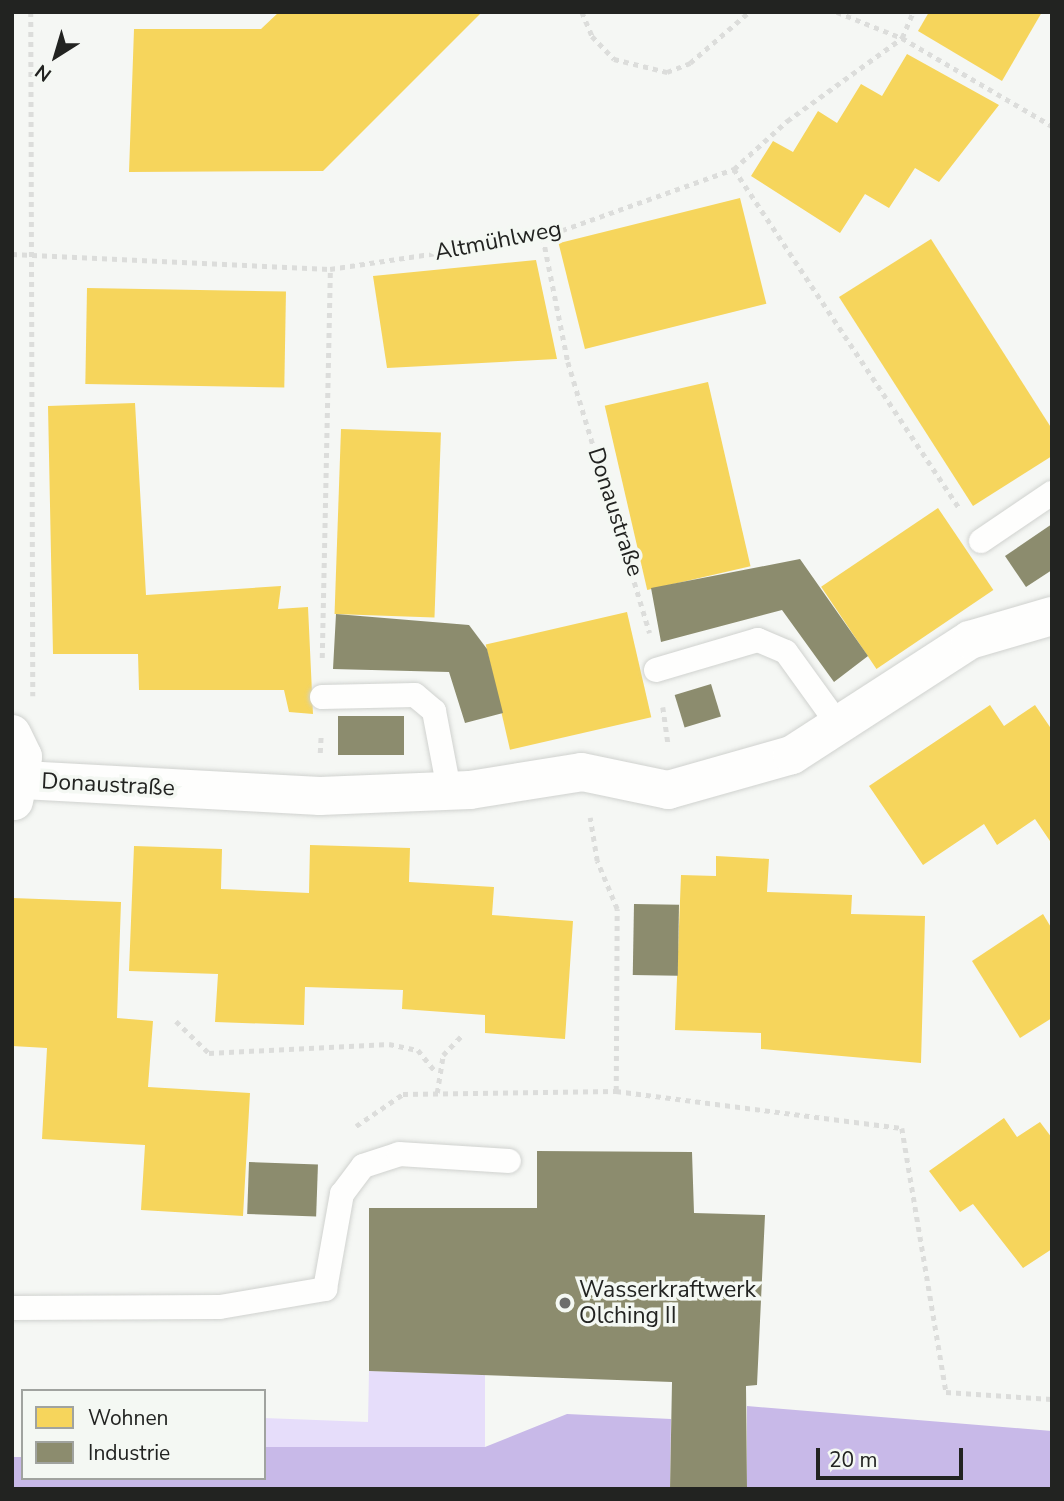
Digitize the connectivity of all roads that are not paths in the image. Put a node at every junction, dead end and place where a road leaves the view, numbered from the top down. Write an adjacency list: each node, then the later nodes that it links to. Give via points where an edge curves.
1 (1052, 493): 2 (lane)
2 (981, 541)
3 (1052, 616): 6 (street, Donaustraße, via 970,640)
4 (656, 670): 6 (lane, via 758,640 786,652)
5 (321, 697): 8 (lane, via 415,695 433,710)
6 (840, 727): 8 (street, Donaustraße, via 792,755 668,790 582,772)
7 (12, 734): 9 (street, Donaustraße, via 23,757)
8 (449, 790): 9 (street, Donaustraße, via 320,796)
9 (18, 791)
10 (509, 1161): 11 (lane, via 399,1154 363,1166 342,1194 325,1289 220,1307)
11 (12, 1308)

